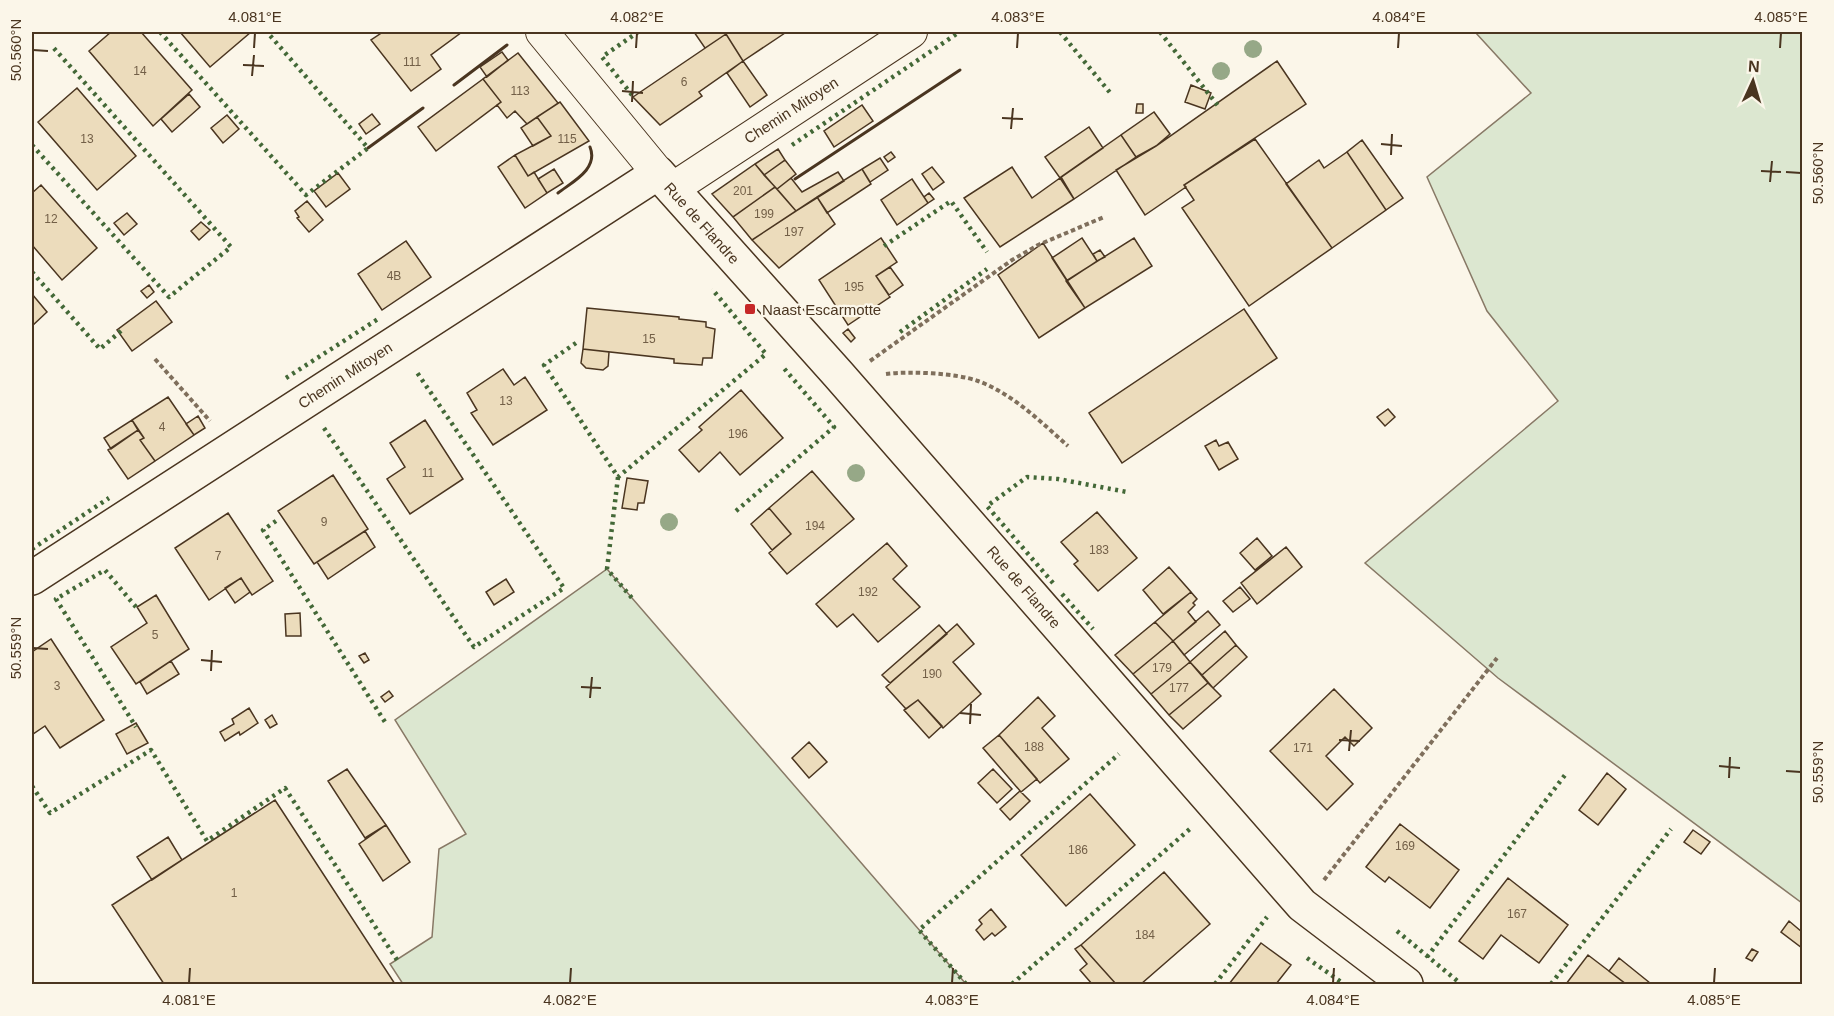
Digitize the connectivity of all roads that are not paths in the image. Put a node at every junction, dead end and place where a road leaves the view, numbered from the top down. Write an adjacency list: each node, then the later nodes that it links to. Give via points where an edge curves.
1 (542, 32): 3 (street)
2 (911, 32): 3 (street, Chemin Mitoyen)
3 (665, 181): 4 (street, Chemin Mitoyen, via 232,448); 5 (street, Rue de Flandre, via 1304,906)
4 (32, 578)
5 (1406, 984)

